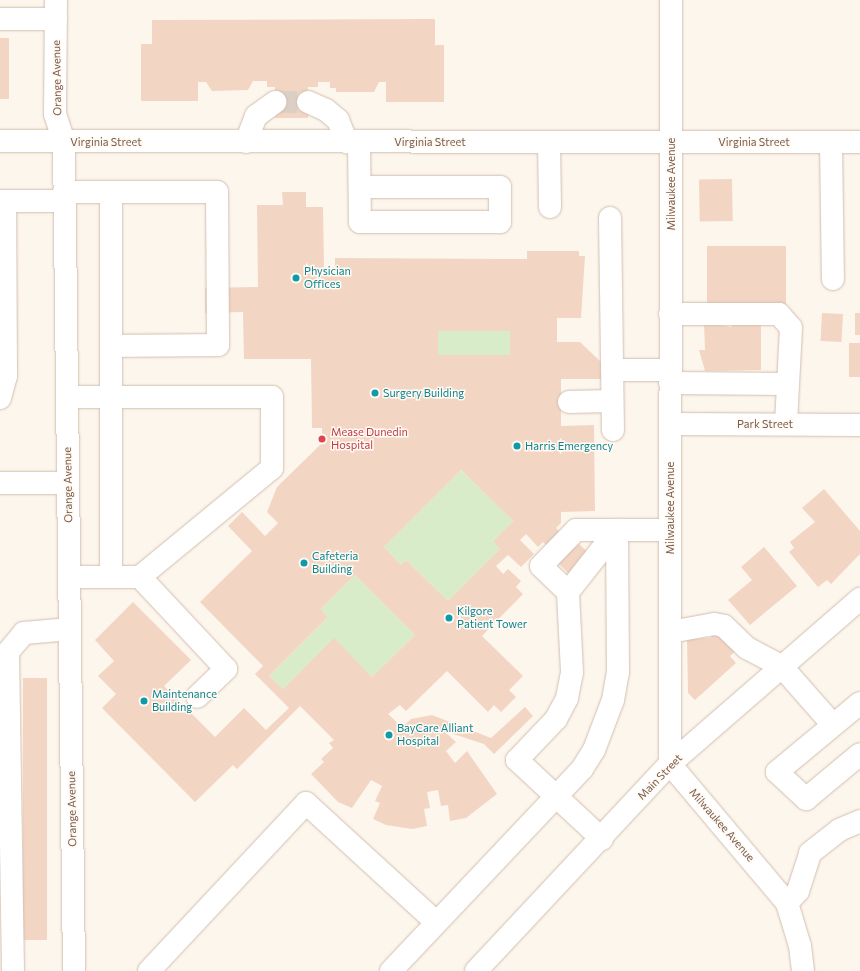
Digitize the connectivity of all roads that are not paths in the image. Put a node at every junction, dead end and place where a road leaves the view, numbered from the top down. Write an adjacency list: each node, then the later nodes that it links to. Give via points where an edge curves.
1 (671, 0): 11 (street, Milwaukee Avenue)
2 (56, 10): 3 (street); 7 (street, Orange Avenue, via 55,114)
3 (0, 19)
4 (275, 102): 8 (street, via 256,116)
5 (308, 102): 9 (street, via 326,110 338,120)
6 (0, 141): 7 (street, Virginia Street)
7 (64, 142): 8 (street, Virginia Street); 16 (street, Orange Avenue)
8 (246, 142): 9 (street, Virginia Street)
9 (353, 142): 10 (street, Virginia Street); 14 (street)
10 (549, 142): 11 (street, Virginia Street); 18 (street)
11 (671, 142): 12 (street, Virginia Street); 22 (street, Milwaukee Avenue)
12 (831, 142): 13 (street, Virginia Street); 21 (street)
13 (860, 142)
14 (360, 187): 14 (street, via 360,222 500,222 500,187)
15 (111, 192): 16 (street); 23 (street); 23 (street, via 217,192 218,345)
16 (64, 197): 17 (street); 27 (street, Orange Avenue)
17 (2, 201): 20 (street)
18 (550, 207)
19 (610, 218): 24 (street)
20 (3, 263): 29 (street, via 6,376)
21 (833, 279)
22 (670, 314): 25 (street, Milwaukee Avenue); 26 (street, via 779,314 791,328)
23 (111, 346): 28 (street)
24 (612, 370): 25 (street); 30 (street)
25 (670, 377): 26 (street); 32 (street, Milwaukee Avenue)
26 (788, 384): 33 (street)
27 (67, 397): 28 (street); 37 (street, Orange Avenue)
28 (111, 397): 41 (street); 42 (street, via 272,397 272,468)
29 (0, 398)
30 (612, 401): 31 (street); 35 (street)
31 (569, 402)
32 (670, 424): 33 (street, Park Street); 39 (street, Milwaukee Avenue)
33 (786, 424): 34 (street, Park Street)
34 (860, 425)
35 (613, 430)
36 (0, 483): 37 (street)
37 (68, 483): 40 (street, Orange Avenue)
38 (617, 530): 39 (street); 43 (street); 43 (street, via 576,530 541,566); 53 (street, via 618,672 613,700 594,750 582,769)
39 (670, 530): 46 (street, Milwaukee Avenue)
40 (70, 577): 41 (street); 45 (street, Orange Avenue)
41 (111, 577): 42 (street)
42 (140, 577): 48 (street, via 226,669)
43 (568, 592): 53 (street, via 572,672 567,698 556,720 517,760)
44 (860, 599): 47 (street, Main Street)
45 (70, 629): 58 (street, via 24,633 8,652); 59 (street, Orange Avenue)
46 (670, 632): 47 (street, via 714,624 724,626 747,648); 52 (street, Milwaukee Avenue)
47 (782, 667): 50 (street); 52 (street, Main Street)
48 (197, 697)
49 (860, 703): 50 (street)
50 (833, 725): 51 (street, via 777,772 806,799)
51 (860, 754)
52 (670, 764): 55 (street, Main Street); 56 (street, Milwaukee Avenue)
53 (555, 794): 55 (street); 57 (street)
54 (860, 821): 56 (street, via 839,830 810,853 798,891)
55 (602, 839): 62 (street, Main Street)
56 (787, 903): 63 (street, Milwaukee Avenue, via 800,946)
57 (436, 922): 60 (street, via 306,803); 61 (street)
58 (13, 971)
59 (74, 971)
60 (149, 971)
61 (391, 971)
62 (476, 971)
63 (803, 971)

